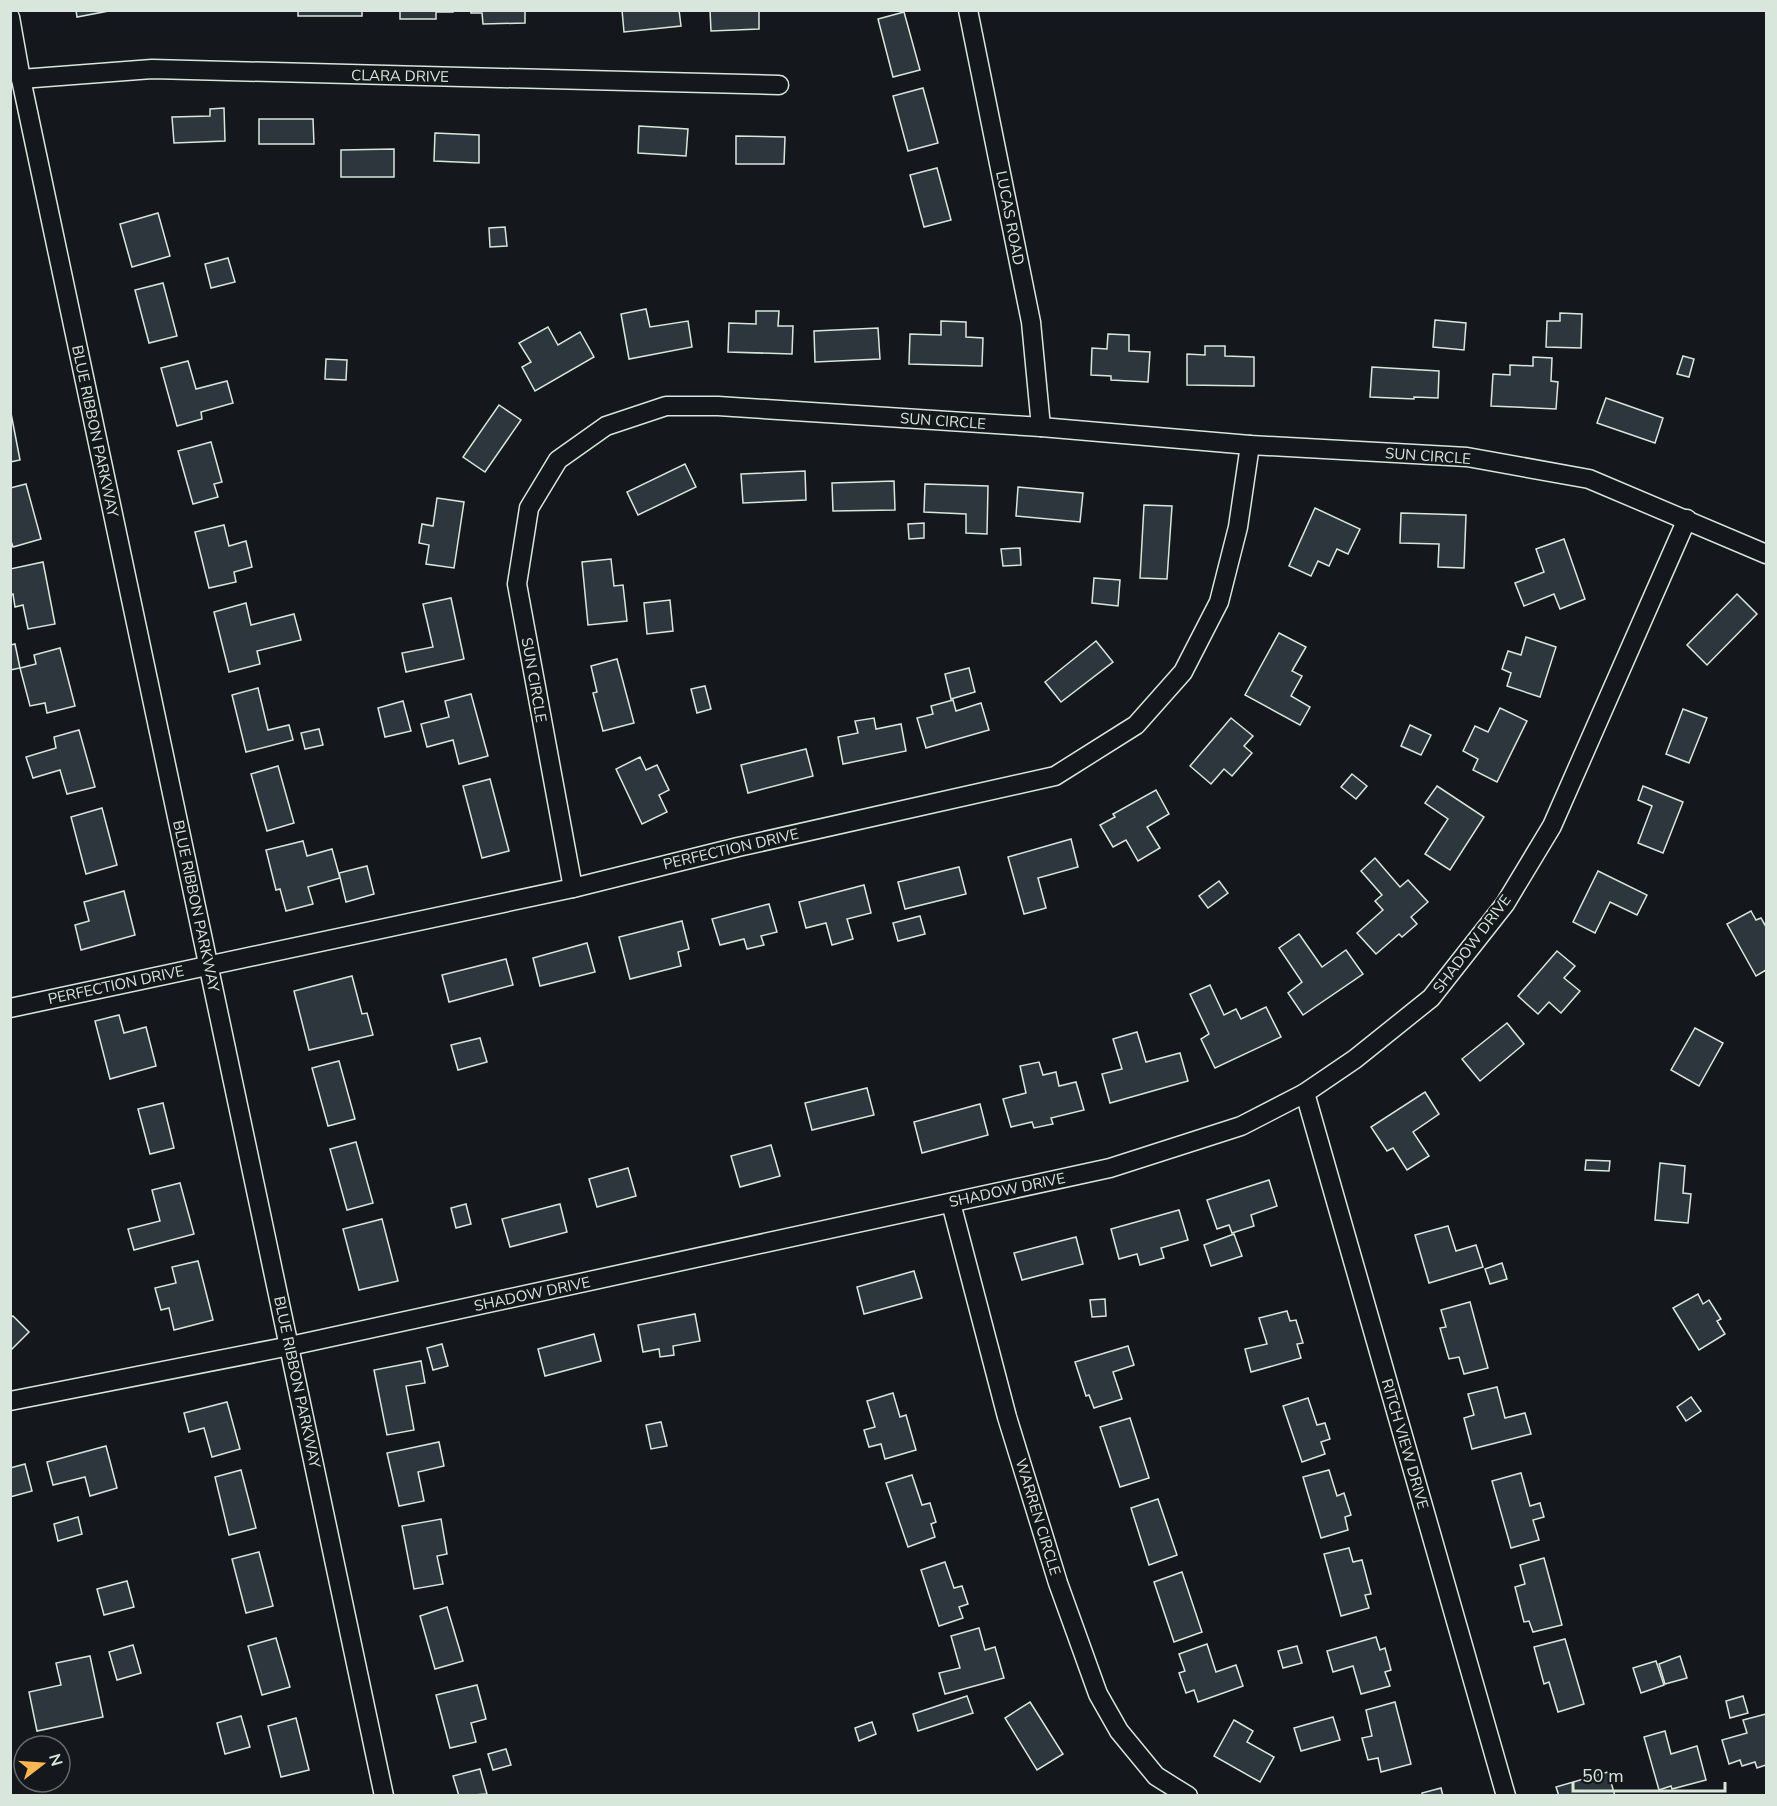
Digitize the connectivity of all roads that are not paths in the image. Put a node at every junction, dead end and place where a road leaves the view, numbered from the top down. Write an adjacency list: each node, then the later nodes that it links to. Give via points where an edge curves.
1 (968, 10): 5 (street, LUCAS ROAD, via 1031,322)
2 (10, 17): 3 (street, BLUE RIBBON PARKWAY)
3 (21, 79): 4 (street, CLARA DRIVE, via 152,69); 10 (street, BLUE RIBBON PARKWAY)
4 (779, 85)
5 (1041, 427): 6 (street, SUN CIRCLE); 9 (street, SUN CIRCLE, via 666,406 606,426 558,460 529,508 517,584)
6 (1250, 445): 7 (street, SUN CIRCLE, via 1467,457 1589,479); 9 (street, PERFECTION DRIVE, via 1238,528 1219,602 1183,672 1136,725 1055,776)
7 (1687, 519): 8 (street, SUN CIRCLE); 12 (street, SHADOW DRIVE, via 1551,826 1505,904 1431,998)
8 (1767, 554)
9 (573, 888): 10 (street, PERFECTION DRIVE)
10 (208, 965): 11 (street, PERFECTION DRIVE); 14 (street, BLUE RIBBON PARKWAY)
11 (10, 1008)
12 (1305, 1093): 13 (street, SHADOW DRIVE, via 1241,1125 1110,1168); 18 (street, RITCH VIEW DRIVE)
13 (951, 1203): 14 (street, SHADOW DRIVE); 17 (street, WARREN CIRCLE, via 1007,1417 1058,1583 1098,1694 1119,1731 1156,1776)
14 (290, 1346): 15 (street, SHADOW DRIVE); 16 (street, BLUE RIBBON PARKWAY)
15 (10, 1401)
16 (384, 1796)
17 (1188, 1796)
18 (1506, 1796)

